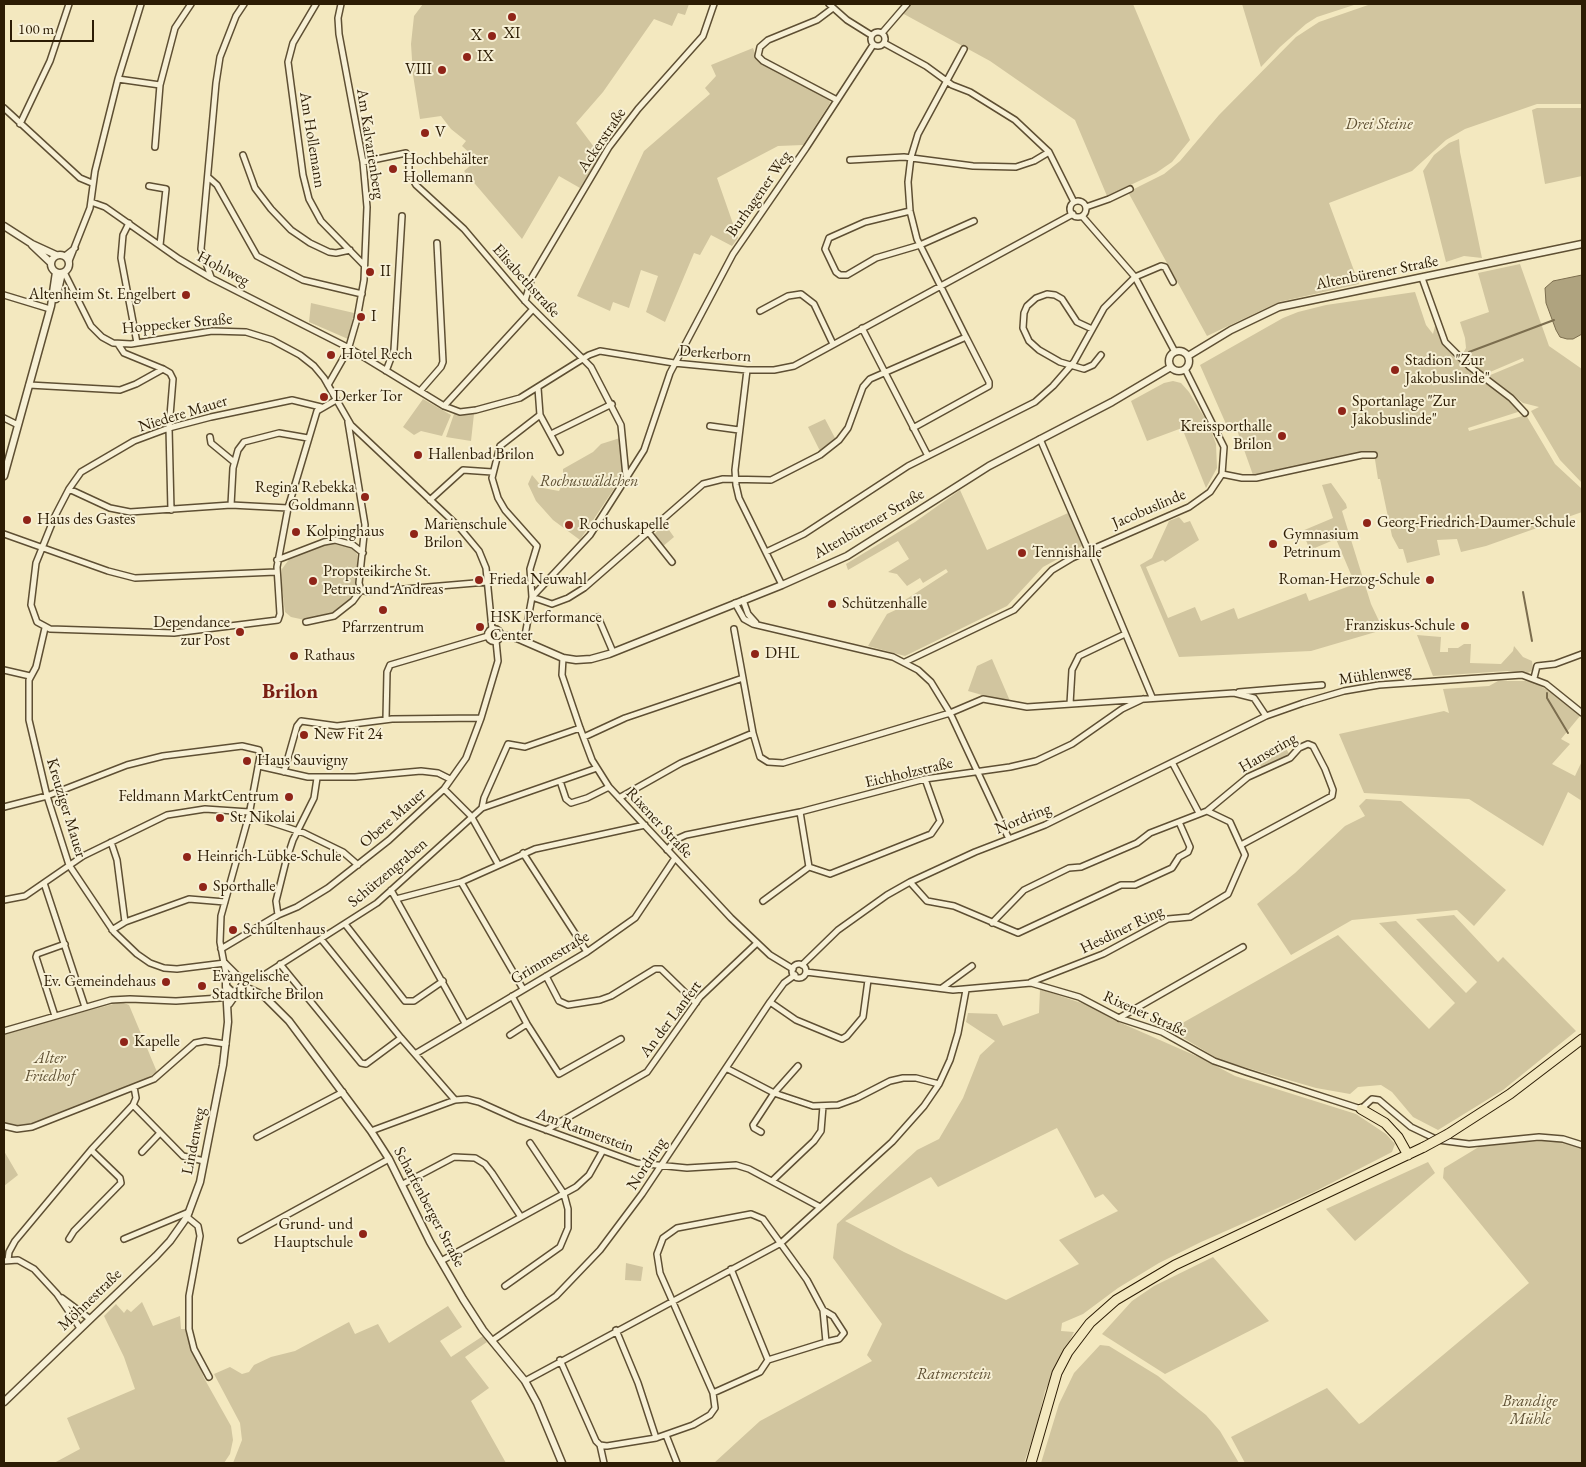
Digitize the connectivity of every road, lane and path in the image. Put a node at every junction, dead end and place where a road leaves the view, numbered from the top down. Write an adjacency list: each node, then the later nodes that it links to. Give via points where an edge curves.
1 (69, 4): 20 (street, via 50,61)
2 (141, 4): 15 (street)
3 (191, 4): 17 (street, via 175,28)
4 (244, 4): 27 (street, via 220,57)
5 (316, 4): 46 (street, Am Hollemann, via 289,56 288,73 302,175 314,211)
6 (341, 4): 26 (street, Am Kalvarienberg, via 338,24 340,46)
7 (714, 4): 61 (street, Ackerstraße, via 704,35 609,147 532,277)
8 (907, 4): 10 (street)
9 (831, 6): 11 (street); 18 (street, via 817,20 768,40 760,47 758,56)
10 (882, 33): 11 (street); 12 (street)
11 (871, 35): 13 (street)
12 (884, 43): 13 (street); 16 (street, via 926,66)
13 (873, 45): 18 (street, Burhagener Weg)
14 (964, 49): 16 (street)
15 (118, 79): 17 (street); 28 (street)
16 (945, 81): 22 (street, via 1008,114); 24 (street, via 918,134)
17 (160, 85): 21 (street)
18 (836, 100): 76 (street, Burhagener Weg, via 733,254)
19 (4, 108): 20 (street)
20 (20, 124): 28 (street, via 80,178)
21 (155, 147)
22 (1049, 152): 24 (street, via 1016,167 973,166); 32 (street)
23 (243, 155): 46 (street, via 255,188 291,230 329,252)
24 (911, 157): 25 (street); 34 (street, via 908,182)
25 (850, 160)
26 (363, 162): 50 (street, Am Kalvarienberg, via 367,202); 61 (street, Elisabethstraße, via 406,153 409,173 416,185 464,228)
27 (208, 177): 53 (street, via 200,249); 59 (street, via 217,185 258,256 303,280)
28 (92, 183): 31 (street)
29 (149, 186): 44 (street, via 166,189)
30 (1130, 189): 33 (street)
31 (91, 202): 39 (street, Hohlweg); 48 (street, via 75,248)
32 (1074, 202): 33 (street, via 1083,202); 35 (street, via 1070,209)
33 (1086, 207): 37 (street)
34 (910, 211): 45 (street); 45 (street, via 840,232 827,239 825,252 836,272 845,276 886,253)
35 (1073, 214): 37 (street); 57 (street, Derkerborn)
36 (402, 216): 82 (street, via 394,353)
37 (1082, 216): 52 (street)
38 (974, 221): 45 (street)
39 (129, 223): 44 (street, Hohlweg); 68 (street, via 123,236 121,258)
40 (4, 226): 42 (street)
41 (438, 243): 87 (street, via 443,362)
42 (32, 244): 47 (street); 49 (street)
43 (1582, 244): 54 (street, Altenbürener Straße)
44 (160, 245): 53 (street, Hohlweg)
45 (920, 245): 57 (street)
46 (350, 250): 50 (street, Am Hollemann)
47 (56, 255): 48 (street); 49 (street)
48 (67, 258): 51 (street, via 69,266)
49 (51, 263): 51 (street)
50 (365, 265): 59 (street, Am Kalvarienberg)
51 (61, 272): 56 (street); 58 (street, Hoppecker Straße); 62 (street)
52 (1135, 277): 55 (street, via 1161,266 1165,267); 66 (street, via 1104,308); 72 (street)
53 (211, 278): 71 (street, Hohlweg)
54 (1422, 278): 74 (street, Altenbürener Straße, via 1274,309); 92 (street, via 1445,342)
55 (1173, 282)
56 (59, 287): 58 (street, via 65,284); 62 (street)
57 (940, 287): 65 (street, Derkerborn); 67 (street)
58 (72, 288): 69 (street, Hoppecker Straße, via 94,329 106,340)
59 (362, 294): 71 (street, Am Kalvarienberg)
60 (4, 295): 62 (street)
61 (525, 301): 63 (street, Elisabethstraße)
62 (51, 308): 84 (street)
63 (532, 309): 75 (street, Elisabethstraße); 90 (street)
64 (760, 311): 70 (street, via 788,296 801,294 814,304)
65 (862, 328): 70 (street, Derkerborn); 83 (street)
66 (1092, 329): 77 (street); 77 (street, via 1077,322 1055,294 1036,298 1025,310 1023,328 1029,341 1038,350)
67 (966, 337): 83 (street); 99 (street, via 989,386)
68 (138, 343): 69 (street, Hoppecker Straße); 85 (street, Hoppecker Straße, via 197,332 246,332 263,336 307,360)
69 (118, 344): 79 (street, via 128,355)
70 (834, 344): 81 (street, Derkerborn, via 788,368)
71 (349, 348): 82 (street, Derkerborn); 85 (street, Am Kalvarienberg)
72 (1175, 352): 74 (street, via 1184,352); 78 (street, via 1170,358)
73 (1101, 355): 77 (street, via 1090,367)
74 (1188, 356): 80 (street, via 1189,364)
75 (583, 359): 76 (street, Derkerborn, via 604,351); 86 (street, Derkerborn); 89 (street, Elisabethstraße, via 597,375)
76 (674, 364): 81 (street, Derkerborn); 112 (street, Burhagener Weg, via 644,450)
77 (1071, 367): 106 (street, via 1031,404)
78 (1171, 367): 80 (street, via 1179,371); 104 (street, Altenbürener Straße)
79 (163, 369): 84 (street, via 120,390); 98 (street, via 171,375 174,383)
80 (1185, 369): 111 (street, via 1222,441)
81 (747, 370): 100 (street)
82 (386, 371): 87 (street, Derkerborn)
83 (885, 372): 99 (street); 113 (street, via 870,379 863,387 848,428 828,450 780,477 762,480)
84 (29, 385): 96 (street)
85 (328, 385): 88 (street, Hoppecker Straße)
86 (538, 388): 90 (street, Derkerborn, via 514,400 476,410 460,412); 93 (street)
87 (421, 390): 90 (street, Derkerborn)
88 (336, 400): 91 (street); 95 (street, Hoppecker Straße)
89 (612, 404): 101 (street); 112 (street, Elisabethstraße, via 621,425)
90 (444, 406)
91 (321, 407): 98 (street, Niedere Mauer, via 288,400); 103 (street)
92 (1525, 413)
93 (540, 415): 101 (street); 109 (street, via 500,446)
94 (4, 418): 96 (street)
95 (348, 421): 115 (street); 124 (street, via 364,512 366,534)
96 (18, 426): 110 (street)
97 (710, 426): 100 (street)
98 (169, 428): 114 (street, Niedere Mauer, via 125,446 81,472); 118 (street)
99 (914, 428): 106 (street)
100 (739, 430): 113 (street)
101 (551, 434): 105 (street)
102 (210, 438): 108 (street, via 211,443)
103 (308, 438): 108 (street, via 282,433 249,439 241,445); 117 (street)
104 (1040, 439): 122 (street); 129 (street, Altenbürener Straße, via 981,471 847,556)
105 (560, 452)
106 (928, 456): 123 (street, via 804,534)
107 (1374, 456): 111 (street, via 1362,455 1256,478)
108 (234, 462): 116 (street)
109 (492, 472): 115 (street, via 463,470); 131 (street, via 500,502 537,546 530,569)
110 (4, 474)
111 (1222, 474): 122 (street, Jacobuslinde, via 1210,492 1197,503)
112 (626, 477): 131 (street, Burhagener Weg, via 590,535)
113 (736, 478): 119 (street, via 703,484); 123 (street, via 739,498)
114 (68, 489): 118 (street, via 119,510); 121 (street, Niedere Mauer)
115 (430, 500): 128 (street, via 476,547 484,561)
116 (232, 505): 117 (street); 118 (street)
117 (288, 508): 125 (street)
118 (171, 510)
119 (649, 533): 126 (street); 131 (street, via 568,598 552,604)
120 (4, 534): 121 (street)
121 (42, 546): 127 (street, via 121,575 141,579); 137 (street, Niedere Mauer, via 34,570 31,605 36,620)
122 (1089, 549): 140 (street); 147 (street, Jacobuslinde, via 1052,570 1014,610)
123 (766, 552): 129 (street)
124 (363, 553): 125 (street, via 353,544 335,540); 130 (street, via 359,583)
125 (277, 560): 127 (street)
126 (672, 562)
127 (276, 572): 137 (street, via 279,618 174,633)
128 (487, 582): 130 (street, via 370,592); 138 (street)
129 (782, 585): 132 (street, Altenbürener Straße)
130 (362, 590): 135 (street, via 334,616)
131 (532, 597): 143 (street)
132 (743, 600): 133 (street, Altenbürener Straße); 136 (street, via 748,614)
133 (734, 603): 136 (street, via 744,619); 144 (street, Altenbürener Straße)
134 (598, 617): 144 (street)
135 (306, 622)
136 (758, 625): 147 (street)
137 (45, 628): 149 (street, via 36,667)
138 (492, 629): 141 (street); 142 (street, via 498,630)
139 (734, 629): 150 (street)
140 (1125, 634): 154 (street); 156 (street, via 1079,656 1072,670)
141 (488, 636): 142 (street, via 491,640); 162 (street, via 388,667)
142 (498, 638): 143 (street); 161 (street, Obere Mauer, via 498,658)
143 (524, 641): 146 (street)
144 (613, 652): 146 (street, Altenbürener Straße, via 584,660)
145 (1582, 654): 151 (street, via 1555,664 1536,666)
146 (563, 658): 163 (street, Rixener Straße, via 562,675)
147 (905, 662): 158 (street, via 928,679)
148 (4, 670): 149 (street)
149 (30, 676): 177 (street, Kreuziger Mauer, via 29,720)
150 (743, 678): 164 (street); 165 (street, via 625,718)
151 (1534, 678): 159 (street, Mühlenweg); 160 (street, Mühlenweg, via 1518,675 1371,687 1321,697)
152 (1322, 685): 153 (street, Mühlenweg)
153 (1234, 693): 154 (street, Mühlenweg); 160 (street, Mühlenweg, via 1254,698)
154 (1149, 697): 155 (street, Mühlenweg); 157 (street, Eichholzstraße)
155 (1115, 700): 156 (street, Mühlenweg); 157 (street, via 1122,704)
156 (1070, 704): 158 (street, Mühlenweg, via 1022,707 983,700)
157 (1122, 709): 169 (street, Eichholzstraße, via 1072,744 1042,759)
158 (950, 713): 164 (street, Mühlenweg, via 783,762 768,762 760,757); 169 (street)
159 (1582, 713)
160 (1266, 716): 166 (street, Nordring)
161 (481, 718): 162 (street); 172 (street, Obere Mauer, via 466,758)
162 (386, 719): 170 (street, via 340,726 299,722)
163 (580, 728): 165 (street, Rixener Straße); 180 (street, via 525,748 508,744)
164 (753, 733): 178 (street, via 681,763)
165 (584, 737): 168 (street, Rixener Straße)
166 (1173, 764): 184 (street); 189 (street, Nordring)
167 (258, 766): 170 (street); 177 (street, via 260,752 242,746 163,756 127,765); 183 (street)
168 (597, 768): 174 (street); 175 (street, Rixener Straße)
169 (977, 771): 173 (street, Eichholzstraße); 189 (street)
170 (284, 772): 171 (street)
171 (317, 778): 172 (street, via 421,771 438,773); 188 (street, via 316,795)
172 (450, 780): 176 (street, Obere Mauer)
173 (925, 780): 182 (street, Eichholzstraße); 198 (street, via 940,821 931,834 830,874)
174 (560, 781): 175 (street, via 566,800 571,803); 180 (street)
175 (609, 787): 178 (street, Rixener Straße)
176 (444, 789): 185 (street); 197 (street, Obere Mauer)
177 (47, 796): 179 (street); 196 (street, Kreuziger Mauer)
178 (619, 798): 187 (street, Rixener Straße)
179 (4, 807)
180 (482, 808): 185 (street, Schützengraben)
181 (1207, 811): 184 (street); 191 (street, via 1228,821); 191 (street, Hansering, via 1248,778 1290,758 1299,748 1308,744 1314,746 1325,769 1332,796)
182 (800, 812): 192 (street, Eichholzstraße, via 686,835); 198 (street)
183 (249, 813): 188 (street); 190 (street, via 206,809 171,814); 206 (street)
184 (1199, 814): 186 (street)
185 (471, 816): 195 (street); 202 (street, Schützengraben)
186 (1179, 822): 209 (street, via 1147,834 1137,844 1080,867 1066,869 1024,890); 209 (street, via 1190,847 1174,867 1135,886 1121,885 1018,933)
187 (645, 825): 192 (street, Rixener Straße); 193 (street)
188 (299, 830): 197 (street, via 343,852); 207 (street, via 283,872 276,901)
189 (1010, 839): 200 (street, Nordring)
190 (111, 842): 196 (street); 208 (street)
191 (1241, 845): 229 (street, Hesdiner Ring, via 1245,857 1228,894 1190,916 1168,919 1103,954)
192 (667, 850): 194 (street, Rixener Straße)
193 (523, 853): 195 (street); 217 (street)
194 (675, 858): 213 (street, Rixener Straße); 217 (street, Grimmestraße, via 640,912)
195 (498, 864): 199 (street)
196 (69, 865): 201 (street); 211 (street, Kreuziger Mauer)
197 (358, 865): 207 (street, Obere Mauer, via 297,907)
198 (809, 866): 205 (street)
199 (461, 882): 203 (street); 231 (street)
200 (910, 882): 209 (street, via 927,901 951,905); 220 (street, Nordring, via 838,930)
201 (44, 884): 204 (street, via 22,897); 214 (street)
202 (391, 890): 203 (street); 210 (street, Schützengraben)
203 (396, 899): 227 (street)
204 (4, 900)
205 (763, 901)
206 (225, 902): 208 (street, via 192,898); 216 (street, via 220,924)
207 (278, 914): 216 (street, Obere Mauer)
208 (125, 922): 211 (street)
209 (992, 923)
210 (346, 924): 212 (street, Schützengraben); 227 (street, via 406,1001 414,1001)
211 (112, 930): 218 (street, Kreuziger Mauer, via 137,954 160,967 185,969)
212 (321, 939): 219 (street, Schützengraben); 246 (street)
213 (757, 943): 222 (street, Rixener Straße); 237 (street, An der Lanfert)
214 (65, 944): 239 (street); 240 (street, via 36,957)
215 (1243, 947): 241 (street)
216 (221, 949): 218 (street)
217 (587, 952): 224 (street, Grimmestraße)
218 (225, 963): 226 (street); 228 (street)
219 (280, 964): 226 (street, Schützengraben, via 256,979); 246 (street, via 361,1063 366,1064)
220 (802, 965): 222 (street, via 797,965); 223 (street)
221 (972, 966): 230 (street)
222 (794, 972): 223 (street, via 802,977); 236 (street, Nordring)
223 (806, 972): 225 (street, Rixener Straße)
224 (546, 976): 231 (street, Grimmestraße); 237 (street, via 559,1001 568,1005 611,996 655,969 661,969)
225 (868, 980): 230 (street, Rixener Straße); 236 (street, via 863,1017 842,1039 796,1020)
226 (241, 981): 228 (street, via 233,975); 233 (street); 255 (street, Scharfenberger Straße, via 278,1009 306,1041)
227 (443, 981): 242 (street)
228 (227, 983): 233 (street, via 231,991); 238 (street, Lindenweg)
229 (1030, 983): 232 (street, Rixener Straße); 241 (street, Rixener Straße, via 1079,997)
230 (942, 988): 232 (street, Rixener Straße)
231 (523, 989): 234 (street, Grimmestraße)
232 (966, 990): 253 (street, via 957,1039)
233 (237, 992): 238 (street)
234 (512, 996): 242 (street, Grimmestraße); 243 (street)
235 (220, 998): 239 (street, via 176,1002 122,999)
236 (770, 1002): 252 (street, Nordring)
237 (696, 1003): 262 (street, An der Lanfert, via 647,1072)
238 (228, 1005): 249 (street, Lindenweg)
239 (86, 1007): 240 (street)
240 (55, 1016): 244 (street)
241 (1119, 1018): 260 (street, Rixener Straße, via 1162,1032 1226,1065)
242 (465, 1023): 250 (street, Grimmestraße)
243 (527, 1024): 245 (street); 247 (street, via 559,1074)
244 (4, 1031)
245 (510, 1034)
246 (401, 1038): 250 (street)
247 (621, 1039)
248 (1582, 1039): 272 (main road, bridge, via 1510,1094 1448,1134)
249 (226, 1044): 254 (street, via 195,1043 160,1075); 274 (street, Lindenweg)
250 (415, 1054): 257 (street)
251 (798, 1066): 256 (street)
252 (726, 1068): 256 (street); 275 (street, Nordring)
253 (939, 1084): 259 (street, via 903,1078 838,1105); 279 (street, via 907,1126)
254 (134, 1087): 258 (street, via 136,1098); 261 (street, via 32,1126 17,1129)
255 (342, 1092): 263 (street, Scharfenberger Straße); 266 (street)
256 (774, 1093): 259 (street, via 794,1101); 264 (street, via 753,1124)
257 (455, 1100): 262 (street, Am Ratmerstein, via 479,1102); 263 (street, Am Ratmerstein)
258 (133, 1105): 265 (street); 269 (street)
259 (823, 1106): 276 (street, via 821,1131)
260 (1361, 1109): 268 (street, via 1370,1100 1379,1100 1411,1128 1447,1143 1539,1137); 272 (main road, via 1389,1127)
261 (4, 1126)
262 (546, 1130): 271 (street, Am Ratmerstein)
263 (371, 1131): 273 (street, Scharfenberger Straße)
264 (761, 1132)
265 (160, 1133): 270 (street); 274 (street, via 185,1157)
266 (257, 1137)
267 (530, 1144): 278 (street)
268 (1582, 1145)
269 (91, 1150): 282 (street, via 120,1178 121,1183); 286 (street, via 15,1241)
270 (142, 1152)
271 (602, 1152): 275 (street, Am Ratmerstein); 278 (street, via 589,1175)
272 (1408, 1155): 310 (main road, via 1158,1274 1125,1293 1080,1334 1057,1373)
273 (389, 1159): 277 (street, Scharfenberger Straße); 284 (street)
274 (204, 1161): 280 (street, Lindenweg, via 198,1191)
275 (660, 1166): 276 (street, Am Ratmerstein, via 736,1165); 296 (street, Nordring, via 624,1221 580,1272 556,1296)
276 (774, 1180): 279 (street, Am Ratmerstein)
277 (402, 1184): 281 (street, via 454,1157 475,1158 492,1173); 287 (street, Scharfenberger Straße)
278 (564, 1194): 281 (street); 289 (street, via 569,1221 560,1247)
279 (820, 1207): 285 (street)
280 (188, 1214): 283 (street); 293 (street, Möhnestraße, via 170,1241); 300 (street, via 198,1226 200,1236 190,1291 189,1329)
281 (521, 1217): 287 (street)
282 (69, 1239)
283 (124, 1239)
284 (241, 1240)
285 (781, 1243): 288 (street); 291 (street, via 763,1219 751,1214 677,1228 663,1238 657,1254 660,1273); 292 (street)
286 (6, 1257): 290 (street, via 28,1264)
287 (441, 1261): 296 (street, Scharfenberger Straße, via 472,1313)
288 (731, 1269): 291 (street); 299 (street)
289 (504, 1286)
290 (57, 1294): 293 (street); 294 (street)
291 (673, 1299): 295 (street); 302 (street)
292 (823, 1310): 297 (street); 297 (street, via 833,1316 844,1332 839,1338)
293 (90, 1319): 294 (street, Möhnestraße)
294 (80, 1328): 303 (street, Möhnestraße)
295 (616, 1330): 298 (street); 305 (street)
296 (493, 1340): 301 (street, Scharfenberger Straße)
297 (826, 1342): 299 (street)
298 (560, 1360): 301 (street); 306 (street)
299 (768, 1360): 302 (street, via 760,1372)
300 (208, 1378)
301 (525, 1381): 307 (street, Scharfenberger Straße, via 548,1424)
302 (713, 1393): 304 (street, via 715,1408 710,1415)
303 (4, 1402)
304 (666, 1435): 305 (street); 309 (street)
305 (656, 1438): 306 (street)
306 (600, 1445): 308 (street)
307 (562, 1463)
308 (604, 1463)
309 (677, 1463)
310 (1031, 1463)

